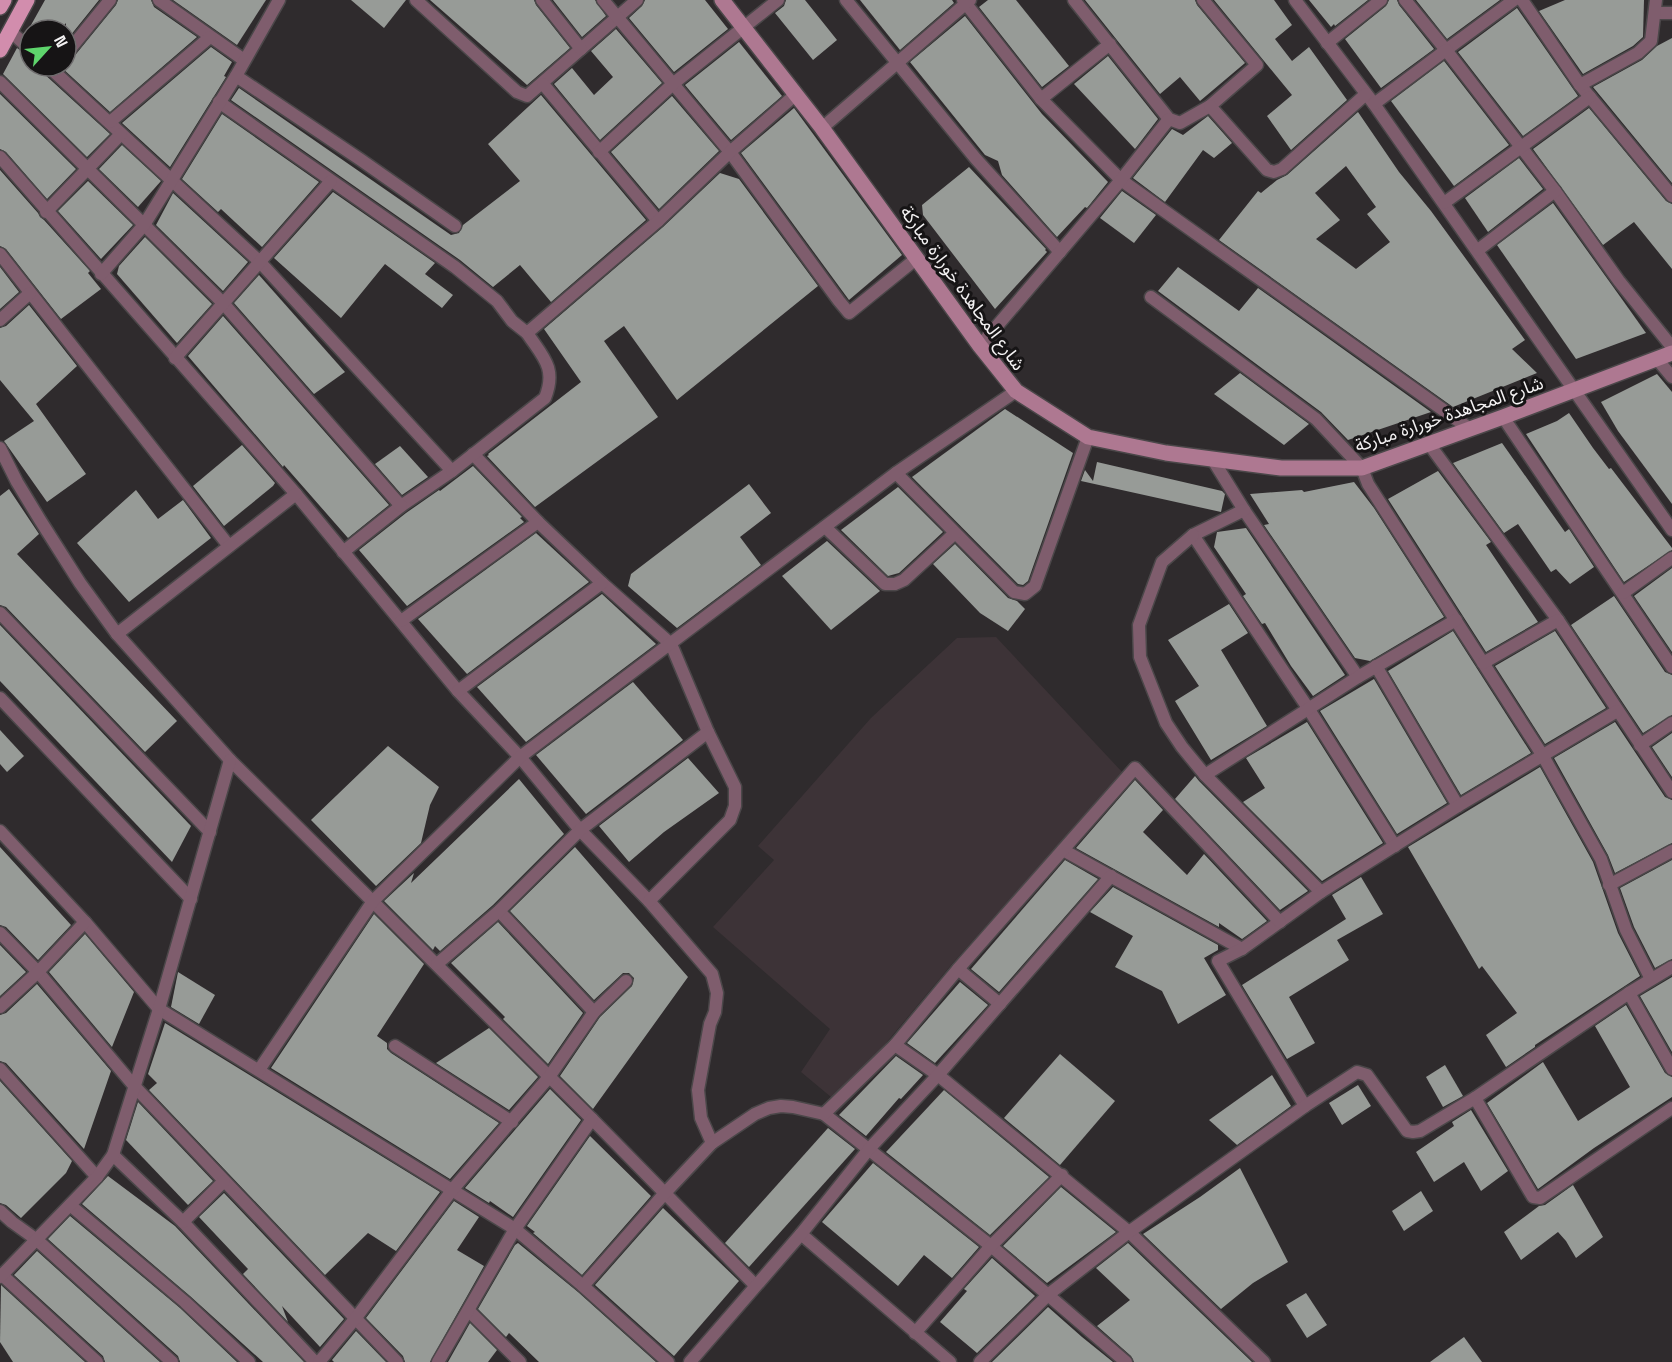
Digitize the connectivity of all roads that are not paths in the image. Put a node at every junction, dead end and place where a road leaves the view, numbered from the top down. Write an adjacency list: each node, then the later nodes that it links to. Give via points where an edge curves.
1 (4, 0): 22 (main road)
2 (27, 0): 26 (main road)
3 (110, 0): 29 (street)
4 (159, 0): 27 (street)
5 (279, 0): 35 (street)
6 (416, 0): 40 (street, via 517,92 527,96)
7 (542, 0): 32 (street)
8 (603, 0): 24 (street)
9 (637, 0): 24 (street)
10 (722, 0): 25 (street, شارع المجاهدة خورارة مباركة)
11 (778, 0): 25 (street)
12 (846, 0): 36 (street)
13 (1074, 0): 31 (street)
14 (1203, 0): 48 (street, via 1257,65)
15 (1295, 0): 30 (street)
16 (1381, 0): 30 (street)
17 (1405, 0): 34 (street)
18 (1514, 0): 34 (street)
19 (1522, 0): 42 (street)
20 (966, 1): 36 (street); 45 (street)
21 (1656, 6): 23 (street); 42 (street, via 1651,41 1645,49)
22 (0, 7)
23 (1672, 14)
24 (617, 16): 32 (street); 41 (street)
25 (742, 27): 41 (street); 43 (street, شارع المجاهدة خورارة مباركة)
26 (10, 31): 28 (street); 33 (main road)
27 (210, 37): 35 (street); 50 (street)
28 (18, 38)
29 (78, 39)
30 (1327, 42): 46 (street)
31 (1110, 44): 45 (street); 49 (street)
32 (581, 49): 40 (street)
33 (0, 50)
34 (1446, 50): 46 (street); 53 (street)
35 (244, 60): 37 (street)
36 (898, 63): 51 (street); 69 (street, via 976,159)
37 (236, 76): 47 (street); 67 (street)
38 (64, 78): 50 (street)
39 (0, 82): 57 (street)
40 (543, 84): 54 (street)
41 (674, 84): 54 (street); 55 (street)
42 (1580, 85): 44 (street)
43 (795, 94): 51 (street, شارع المجاهدة خورارة مباركة); 55 (street)
44 (1590, 97): 53 (street); 62 (street)
45 (1041, 99): 59 (street)
46 (1370, 99): 48 (street, via 1274,172 1267,170); 63 (street)
47 (219, 102): 58 (street); 60 (street)
48 (1210, 106): 49 (street, via 1180,123)
49 (1169, 118): 59 (street)
50 (110, 122): 52 (street)
51 (822, 128): 71 (street, شارع المجاهدة خورارة مباركة)
52 (121, 134): 57 (street); 58 (street)
53 (1522, 147): 61 (street); 63 (street)
54 (600, 152): 65 (street)
55 (729, 152): 65 (street); 71 (street, via 849,313)
56 (0, 157): 64 (street)
57 (87, 169): 64 (street); 66 (street)
58 (172, 180): 66 (street); 72 (street)
59 (1121, 180): 69 (street); 88 (street)
60 (331, 181): 72 (street); 78 (street, via 455,267 496,300)
61 (1555, 191): 68 (street); 80 (street)
62 (1672, 196)
63 (1444, 203): 68 (street)
64 (46, 212): 73 (street)
65 (658, 221): 78 (street)
66 (144, 225): 73 (street); 76 (street)
67 (455, 226)
68 (1478, 250): 86 (street)
69 (1060, 252): 79 (street)
70 (0, 255): 74 (street)
71 (917, 258): 79 (street, شارع المجاهدة خورارة مباركة)
72 (259, 261): 76 (street); 95 (street)
73 (101, 274): 82 (street)
74 (30, 293): 77 (street); 105 (street)
75 (1151, 297): 94 (street, via 1316,419)
76 (223, 303): 82 (street); 98 (street)
77 (0, 320)
78 (526, 333): 92 (street, via 549,366 550,384 545,398)
79 (980, 346): 85 (street, شارع المجاهدة خورارة مباركة)
80 (1672, 347)
81 (1672, 353): 83 (street, شارع المجاهدة خورارة مباركة)
82 (175, 358): 97 (street)
83 (1657, 359): 84 (street); 86 (street, شارع المجاهدة خورارة مباركة)
84 (1672, 377)
85 (1016, 391): 89 (street, شارع المجاهدة خورارة مباركة); 96 (street)
86 (1574, 391): 87 (street, شارع المجاهدة خورارة مباركة); 102 (street)
87 (1503, 417): 88 (street, شارع المجاهدة خورارة مباركة); 109 (street)
88 (1470, 429): 90 (street, شارع المجاهدة خورارة مباركة)
89 (1088, 437): 93 (street, شارع المجاهدة خورارة مباركة); 103 (street, via 1035,586 1025,594 1014,592)
90 (1429, 444): 94 (street, شارع المجاهدة خورارة مباركة); 112 (street)
91 (0, 448): 114 (street, via 40,520)
92 (473, 454): 95 (street); 100 (street)
93 (1213, 459): 94 (street, شارع المجاهدة خورارة مباركة, via 1281,468); 99 (street)
94 (1362, 468): 111 (street, via 1368,484)
95 (452, 471): 98 (street)
96 (896, 473): 101 (street); 103 (street)
97 (296, 494): 105 (street); 106 (street)
98 (401, 506): 106 (street)
99 (1244, 510): 104 (street); 119 (street)
100 (537, 522): 108 (street); 113 (street)
101 (825, 527): 103 (street, via 885,584 904,580); 115 (street)
102 (1672, 530)
103 (955, 532)
104 (1193, 535): 122 (street); 130 (street, via 1162,562 1140,625 1140,657 1166,723)
105 (229, 546): 114 (street)
106 (343, 552): 113 (street)
107 (1672, 558): 109 (street)
108 (602, 584): 115 (street); 120 (street)
109 (1623, 593): 118 (street)
110 (0, 613): 135 (street)
111 (1456, 620): 116 (street); 117 (street)
112 (1558, 620): 116 (street); 123 (street)
113 (401, 621): 120 (street)
114 (117, 634): 129 (street)
115 (671, 644): 125 (street); 128 (street)
116 (1483, 663): 127 (street)
117 (1376, 666): 119 (street); 132 (street)
118 (1672, 667)
119 (1358, 677): 122 (street)
120 (458, 691): 128 (street)
121 (0, 698): 142 (street)
122 (1308, 708): 130 (street); 136 (street)
123 (1617, 711): 126 (street); 127 (street)
124 (1672, 723): 126 (street)
125 (708, 732): 133 (street); 144 (street, via 735,787 735,806 730,820)
126 (1640, 745): 131 (street)
127 (1543, 756): 132 (street); 140 (street, via 1601,859)
128 (520, 757): 133 (street); 143 (street)
129 (230, 760): 135 (street); 143 (street)
130 (1205, 774): 141 (street)
131 (1672, 792)
132 (1458, 806): 136 (street)
133 (580, 830): 144 (street); 145 (street)
134 (0, 831): 146 (street)
135 (210, 832): 142 (street)
136 (1395, 846): 141 (street)
137 (1063, 850): 139 (street); 147 (street, via 1135,768); 152 (street)
138 (1672, 851): 140 (street)
139 (1111, 876): 149 (street); 157 (street)
140 (1609, 885): 154 (street)
141 (1321, 892): 147 (street)
142 (190, 899): 159 (street)
143 (373, 901): 150 (street); 165 (street)
144 (649, 901): 175 (street, via 712,975 717,993 698,1090 700,1118)
145 (499, 911): 150 (street); 160 (street)
146 (85, 922): 153 (street); 159 (street)
147 (1280, 922): 149 (street)
148 (0, 933): 153 (street)
149 (1242, 949): 170 (street, via 1218,961)
150 (437, 964): 167 (street)
151 (1672, 967): 154 (street)
152 (958, 969): 157 (street); 161 (street)
153 (38, 972): 158 (street); 168 (street)
154 (1651, 979): 156 (street)
155 (626, 981): 160 (street)
156 (1629, 993): 164 (street); 169 (street)
157 (1000, 1004): 166 (street)
158 (0, 1007)
159 (159, 1009): 165 (street); 168 (street)
160 (594, 1012): 167 (street)
161 (895, 1045): 166 (street); 172 (street)
162 (395, 1046): 174 (street)
163 (0, 1069): 179 (street)
164 (1672, 1069)
165 (259, 1070): 181 (street)
166 (938, 1075): 176 (street); 178 (street)
167 (549, 1077): 173 (street); 174 (street)
168 (135, 1087): 177 (street); 180 (street)
169 (1475, 1098): 170 (street, via 1420,1131 1407,1131 1367,1075 1357,1072); 171 (street, via 1533,1197 1540,1198)
170 (1305, 1106): 187 (street)
171 (1672, 1108)
172 (824, 1114): 175 (street, via 793,1107 769,1108); 176 (street)
173 (592, 1119): 182 (street); 186 (street)
174 (512, 1122): 181 (street)
175 (712, 1143): 182 (street)
176 (869, 1149): 188 (street); 190 (street)
177 (112, 1155): 179 (street); 185 (street)
178 (1062, 1175): 187 (street); 190 (street)
179 (97, 1176): 183 (street)
180 (224, 1181): 185 (street); 196 (street)
181 (453, 1189): 186 (street); 196 (street)
182 (665, 1193): 192 (street); 193 (street)
183 (70, 1205): 189 (street); 200 (street)
184 (0, 1210): 189 (street)
185 (183, 1222): 201 (street)
186 (515, 1229): 193 (street); 195 (street)
187 (1129, 1232): 194 (street); 210 (street)
188 (801, 1234): 192 (street); 197 (street)
189 (37, 1240): 191 (street); 199 (street)
190 (992, 1246): 194 (street); 197 (street)
191 (1, 1276): 198 (street)
192 (756, 1285): 206 (street)
193 (583, 1286): 205 (street)
194 (1049, 1294): 208 (street); 209 (street)
195 (469, 1311): 203 (street); 204 (street)
196 (355, 1319): 201 (street); 202 (street)
197 (915, 1333): 207 (street)
198 (97, 1362)
199 (172, 1362)
200 (249, 1362)
201 (317, 1362)
202 (397, 1362)
203 (438, 1362)
204 (520, 1362)
205 (668, 1362)
206 (690, 1362)
207 (950, 1362)
208 (980, 1362)
209 (1126, 1362)
210 (1264, 1362)

